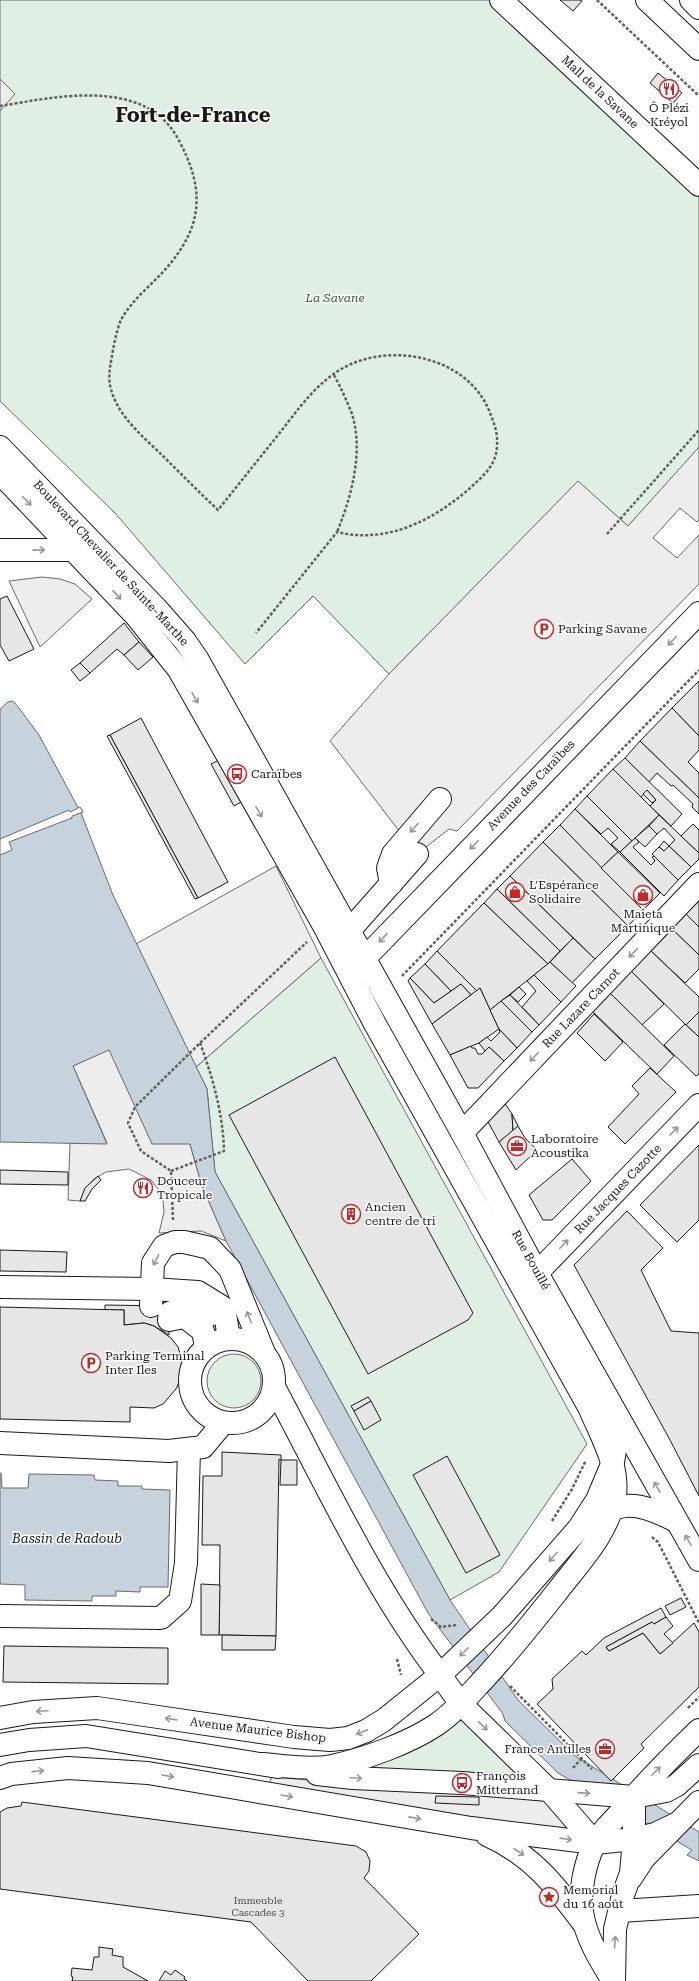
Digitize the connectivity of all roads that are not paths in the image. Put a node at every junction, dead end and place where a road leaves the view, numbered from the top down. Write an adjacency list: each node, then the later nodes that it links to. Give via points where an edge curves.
1 (501, 0): 8 (main road, Mall de la Savane)
2 (647, 0): 7 (main road)
3 (660, 0): 6 (main road)
4 (691, 0): 5 (main road)
5 (699, 8)
6 (699, 37)
7 (699, 49)
8 (699, 185)
9 (0, 447): 11 (main road, Boulevard Chevalier de Sainte-Marthe)
10 (0, 473): 13 (main road, one-way to 13)
11 (100, 549): 13 (main road); 19 (main road, Boulevard Chevalier de Sainte-Marthe, via 186,641)
12 (0, 550): 13 (main road, one-way to 13)
13 (73, 550): 33 (main road, one-way to 33, via 136,616 179,670 323,924 375,1024 590,1409)
14 (699, 613): 20 (main road, Avenue des Caraïbes, one-way to 20)
15 (440, 799): 17 (main road, one-way to 17, via 393,854 388,868)
16 (417, 854): 17 (main road)
17 (391, 884): 19 (main road)
18 (699, 884): 22 (main road, Rue Lazare Carnot, one-way to 22)
19 (349, 931): 20 (main road, Boulevard Chevalier de Sainte-Marthe)
20 (365, 958): 22 (main road, Rue Bouillé)
21 (699, 1105): 23 (main road, Rue Jacques Cazotte, one-way to 21)
22 (462, 1133): 23 (main road, Rue Bouillé)
23 (537, 1272): 29 (main road, Rue Bouillé)
24 (0, 1287): 25 (main road)
25 (160, 1307): 26 (main road, via 195,1304 210,1314 217,1324); 26 (main road, via 198,1292 224,1308); 27 (main road, one-way to 25, via 230,1269 210,1248 184,1242 164,1246 153,1263)
26 (219, 1342): 27 (main road, via 248,1342); 30 (main road, via 197,1357 191,1370 189,1384 192,1397 199,1409 210,1418)
27 (264, 1353): 28 (main road, via 274,1375)
28 (274, 1387): 30 (main road, via 270,1400 262,1412 250,1420 236,1424); 39 (main road, via 375,1576 411,1637)
29 (610, 1402): 33 (main road, Avenue Maurice Bishop, via 616,1432); 35 (main road, Rue Bouillé, one-way to 29)
30 (223, 1423): 32 (main road, via 203,1447)
31 (0, 1443): 32 (main road, via 169,1451)
32 (190, 1449): 38 (main road, via 186,1563 180,1601 161,1618)
33 (613, 1462): 34 (main road, via 616,1482); 36 (main road, Avenue Maurice Bishop, via 597,1500)
34 (611, 1509): 35 (main road, Avenue Maurice Bishop, via 633,1504 656,1510); 36 (main road, Avenue Maurice Bishop); 40 (main road, via 595,1542 514,1647)
35 (676, 1521): 37 (main road, Rue Bouillé, one-way to 35)
36 (579, 1528): 39 (main road, Avenue Maurice Bishop, one-way to 39, via 502,1616)
37 (699, 1560)
38 (0, 1616)
39 (440, 1675): 40 (main road); 41 (main road, Avenue Maurice Bishop, one-way to 41, via 384,1720 366,1731 348,1738 330,1740 260,1733 97,1708 33,1712)
40 (461, 1704): 44 (main road, via 436,1725 401,1743 332,1766); 47 (main road, one-way to 47)
41 (0, 1718)
42 (699, 1730): 48 (main road, one-way to 42, via 654,1772)
43 (0, 1745): 44 (main road, via 86,1736)
44 (263, 1764): 47 (main road, one-way to 47, via 353,1778 462,1783)
45 (699, 1765): 48 (main road, via 677,1785 666,1791)
46 (0, 1778): 51 (main road, one-way to 51, via 11,1774 68,1768 148,1773)
47 (550, 1791): 48 (main road, one-way to 48); 53 (main road)
48 (634, 1797): 52 (main road); 53 (main road)
49 (699, 1802): 50 (main road)
50 (676, 1824): 52 (main road, via 655,1834); 54 (main road, via 644,1858)
51 (471, 1828): 53 (main road, one-way to 53); 57 (main road, one-way to 57, via 514,1849 536,1865)
52 (634, 1839): 53 (main road); 54 (main road)
53 (594, 1843): 57 (main road, via 583,1882 582,1912)
54 (630, 1879): 56 (main road)
55 (699, 1906): 56 (main road)
56 (620, 1911): 58 (main road, one-way to 56, via 615,1936)
57 (585, 1924): 58 (main road, via 592,1944)
58 (614, 1981)

